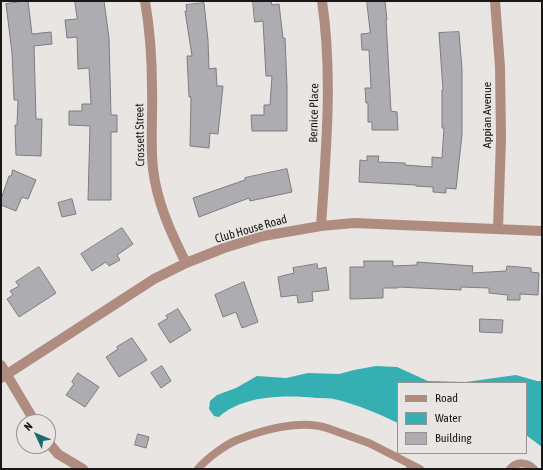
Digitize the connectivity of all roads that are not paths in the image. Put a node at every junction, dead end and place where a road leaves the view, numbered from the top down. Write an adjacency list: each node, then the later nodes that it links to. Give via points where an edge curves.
1 (145, 1): 7 (street, Crossett Street, via 150,42 153,169 158,198)
2 (322, 1): 4 (street, Bernice Place, via 327,64 328,133)
3 (495, 1): 5 (street, Appian Avenue, via 500,67 501,138)
4 (321, 226): 5 (street, Club House Road, via 354,223); 7 (street, Club House Road, via 263,236)
5 (498, 229): 6 (street, Club House Road)
6 (542, 231)
7 (186, 263): 9 (street, Club House Road, via 154,279)
8 (1, 365): 9 (street)
9 (4, 376): 10 (street)
10 (30, 414)
11 (56, 452): 13 (street)
12 (411, 467): 14 (lane, via 369,443 320,425 296,425 270,429 236,440 205,461); 15 (lane)
13 (83, 469)
14 (198, 469)
15 (420, 469)
16 (510, 469): 17 (lane, via 521,463)
17 (534, 469)

